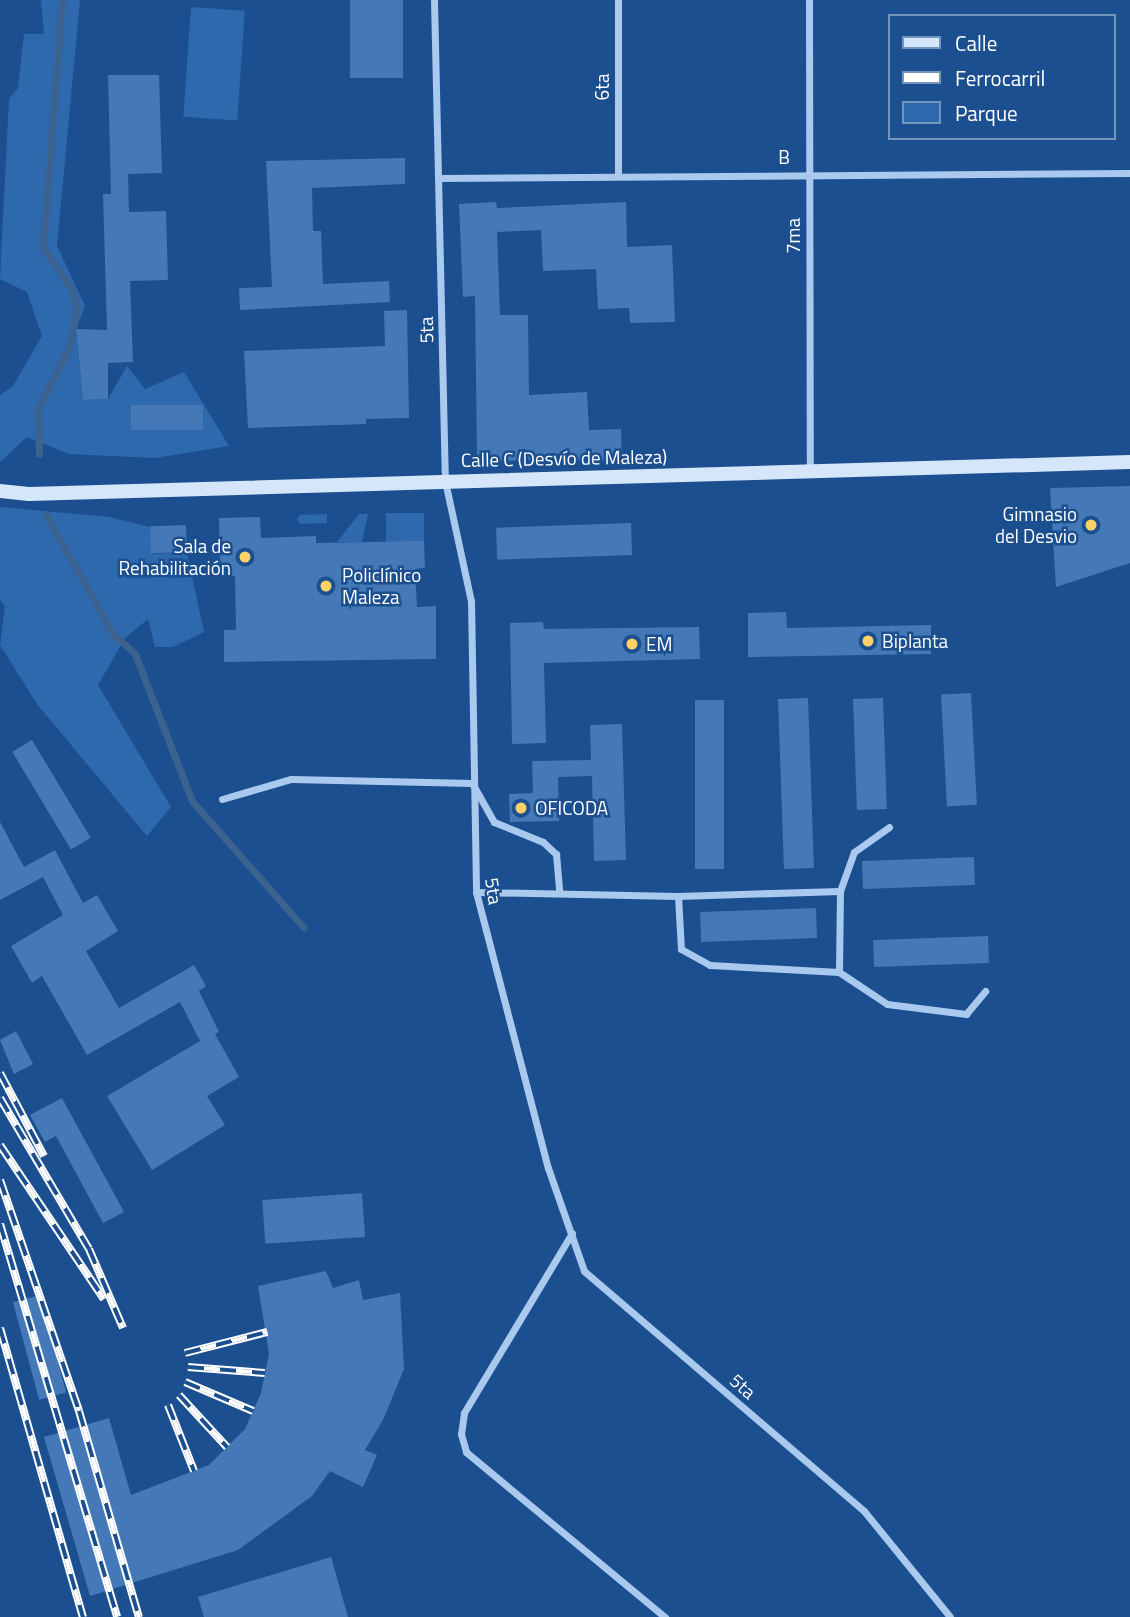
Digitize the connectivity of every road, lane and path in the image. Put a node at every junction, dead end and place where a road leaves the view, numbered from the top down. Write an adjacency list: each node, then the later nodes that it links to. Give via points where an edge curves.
1 (434, 0): 7 (street, 5ta)
2 (618, 0): 4 (street, 6ta)
3 (809, 0): 5 (street, 7ma)
4 (618, 173): 5 (street, B); 7 (street, B)
5 (808, 173): 6 (street, B); 9 (street, 7ma)
6 (1130, 173)
7 (438, 177): 10 (street, 5ta)
8 (1130, 462): 9 (street, Calle C (Desvío de Maleza))
9 (810, 472): 10 (street, Calle C (Desvío de Maleza))
10 (445, 481): 11 (street, Calle C (Desvío de Maleza), via 29,494); 12 (street, 5ta, via 471,601)
11 (0, 491)
12 (472, 783): 13 (street, via 291,779); 15 (street, via 494,822 543,842 556,854); 17 (street, 5ta)
13 (222, 799)
14 (889, 827): 16 (street, via 854,852)
15 (559, 890): 17 (street); 18 (street)
16 (840, 891): 18 (street); 19 (street)
17 (476, 892): 21 (street, 5ta, via 548,1167)
18 (678, 896): 19 (street, via 681,949 710,965)
19 (839, 972): 20 (street, via 887,1004 966,1014)
20 (985, 991)
21 (572, 1233): 22 (street, via 464,1413 461,1434 466,1452); 23 (street, 5ta, via 584,1270 864,1511)
22 (665, 1617)
23 (950, 1617)

